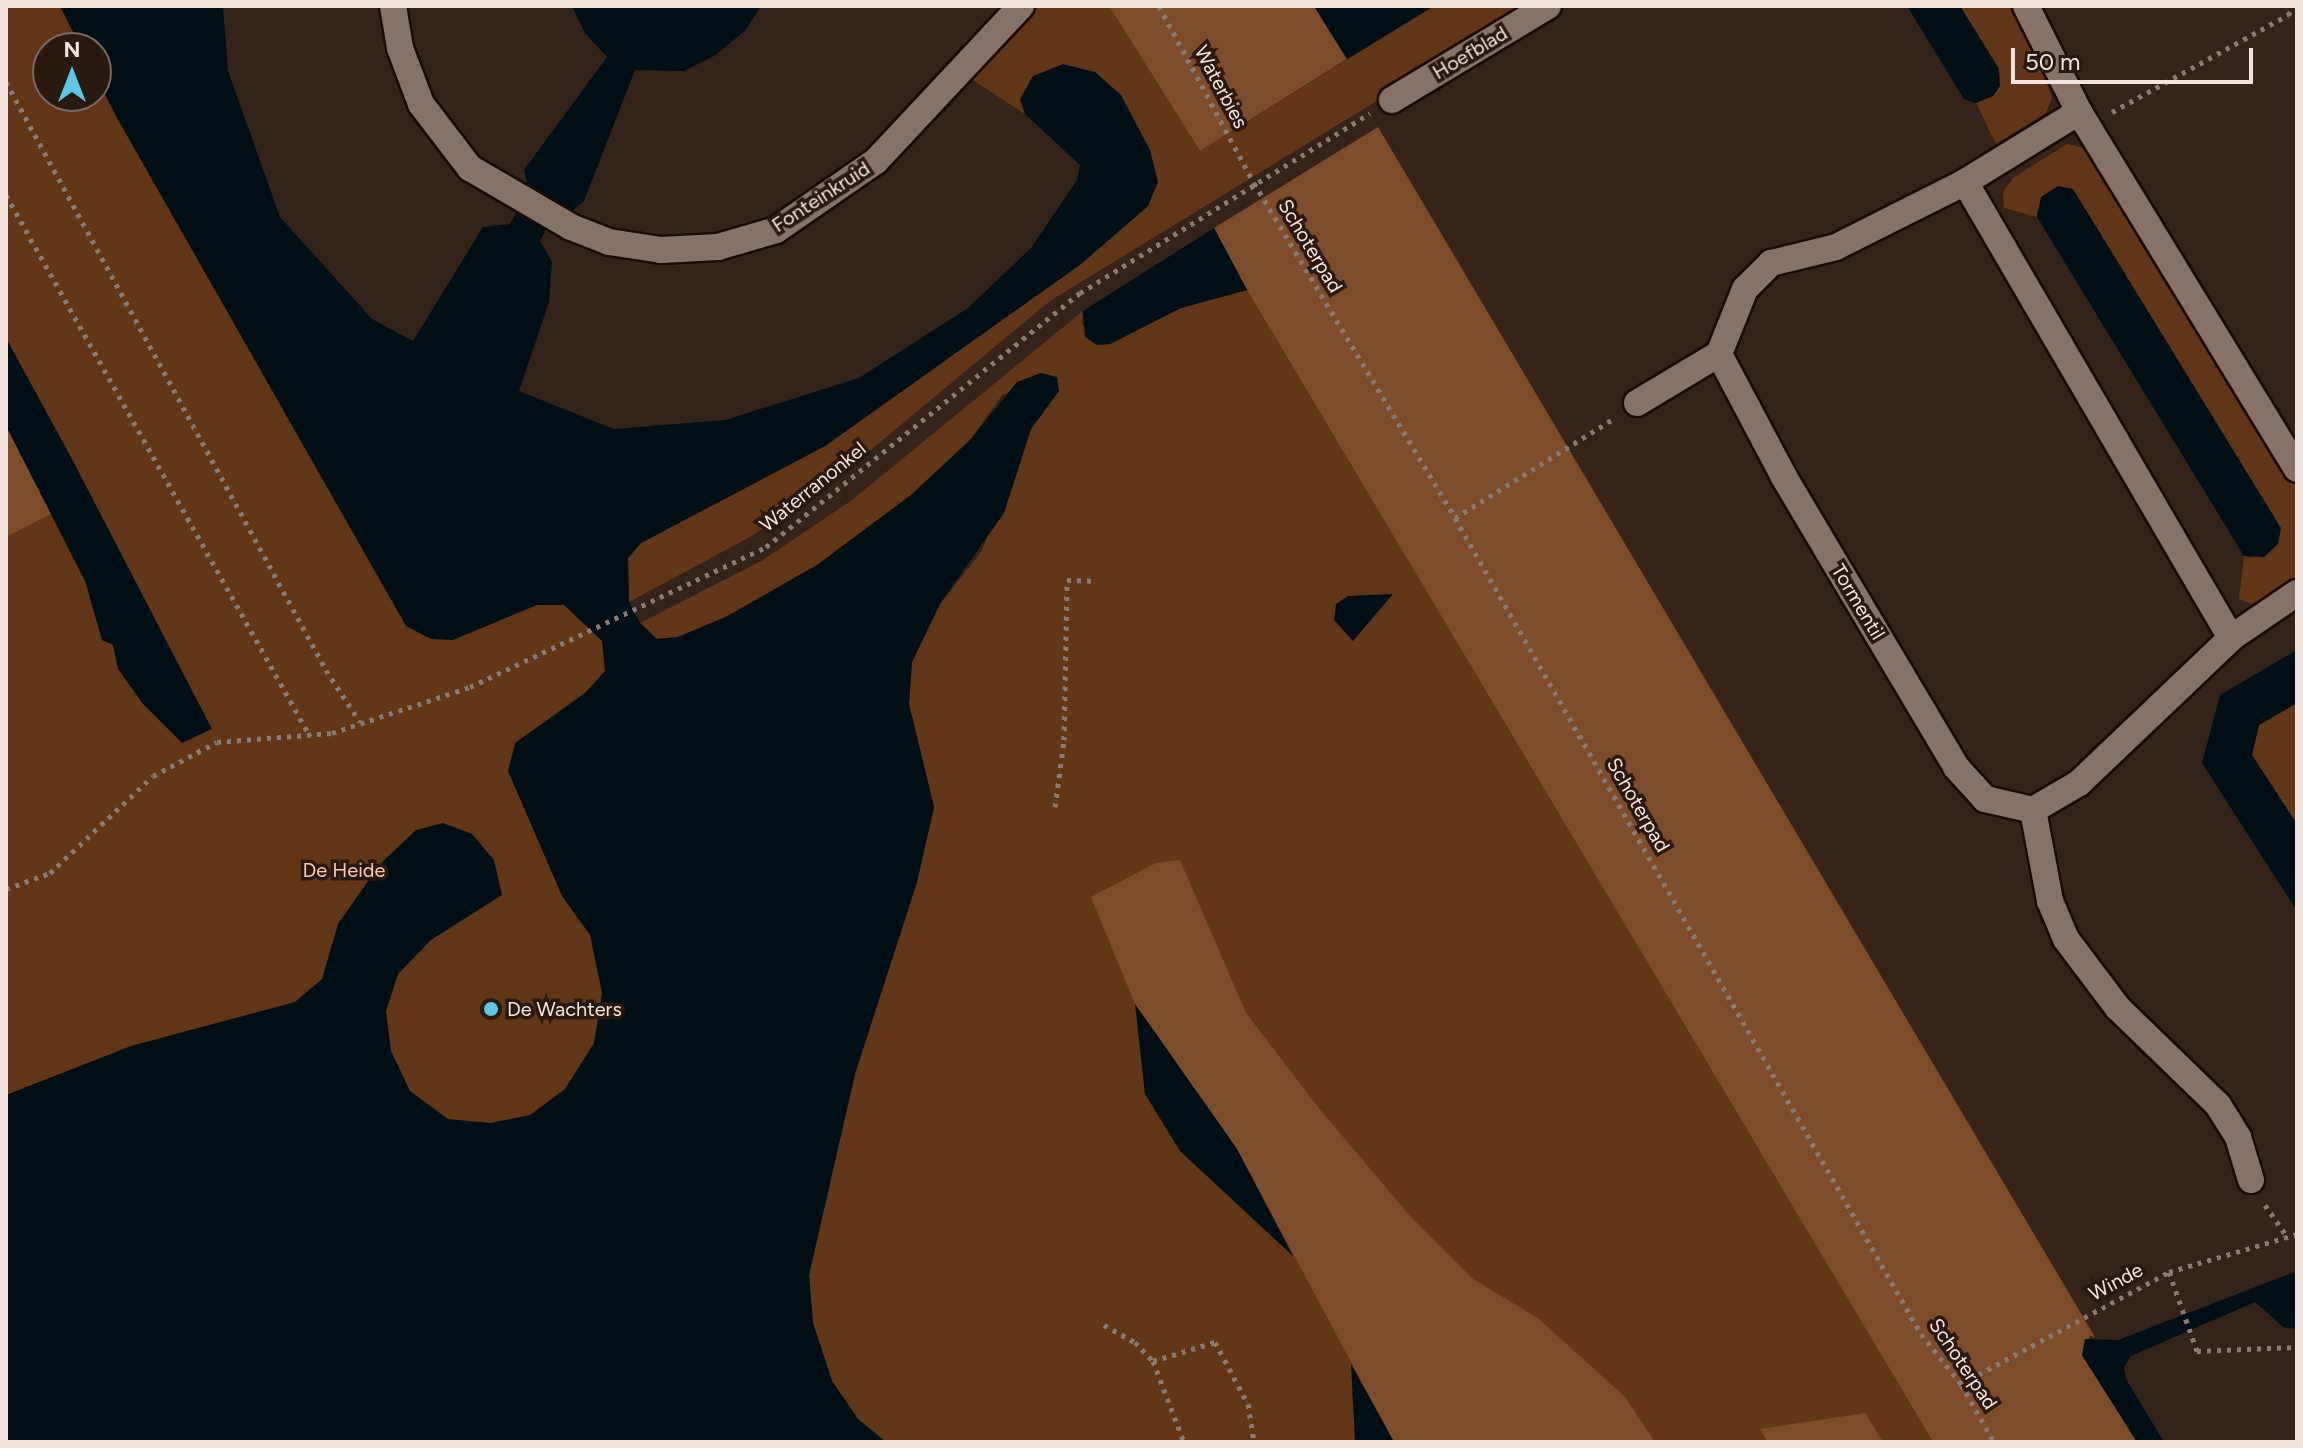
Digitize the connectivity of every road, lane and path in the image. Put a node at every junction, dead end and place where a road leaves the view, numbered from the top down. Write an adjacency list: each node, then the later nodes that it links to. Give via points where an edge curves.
1 (393, 6): 2 (street, Fonteinkruid, via 400,48 421,104 470,168 510,196 571,227 609,242 661,250 718,247 776,230 876,161)
2 (1021, 6)
3 (1159, 6): 11 (path, Waterbies)
4 (1548, 6): 8 (street, Hoefblad)
5 (2026, 6): 9 (street)
6 (2294, 6): 9 (path, via 2288,15)
7 (6, 82): 21 (path, via 326,670)
8 (1392, 100): 11 (path)
9 (2083, 119): 10 (street); 15 (street)
10 (1965, 182): 13 (street, via 1836,247 1771,263 1745,289); 20 (street)
11 (1254, 183): 17 (path, Schoterpad); 21 (path, Waterranonkel, via 1080,293 766,547 570,644 470,687)
12 (6, 195): 22 (path)
13 (1719, 354): 14 (street); 24 (street, Tormentil, via 1784,477 1956,767 1985,799)
14 (1637, 403): 17 (path)
15 (2290, 441): 16 (street)
16 (2297, 469)
17 (1455, 518): 33 (path, Schoterpad, via 1921,1334)
18 (1091, 581): 23 (path, via 1067,580 1064,740)
19 (2297, 593): 20 (street)
20 (2231, 638): 24 (street, via 2079,783)
21 (360, 722): 22 (path, Waterranonkel)
22 (310, 736): 25 (path, Waterranonkel, via 217,742 184,758 153,776 50,873)
23 (1055, 807)
24 (2033, 810): 26 (street, via 2050,901 2066,939 2118,1008 2218,1105 2238,1137)
25 (6, 889)
26 (2251, 1180): 28 (path)
27 (2297, 1234): 28 (path, Winde)
28 (2287, 1237): 29 (path, Winde)
29 (2169, 1272): 31 (path, via 2197,1351); 33 (path, Winde)
30 (1104, 1325): 32 (path, via 1135,1342)
31 (2297, 1347)
32 (1153, 1361): 34 (path); 35 (path, via 1215,1342 1248,1404)
33 (1961, 1384): 36 (path, Schoterpad)
34 (1184, 1442)
35 (1254, 1442)
36 (1994, 1442)

